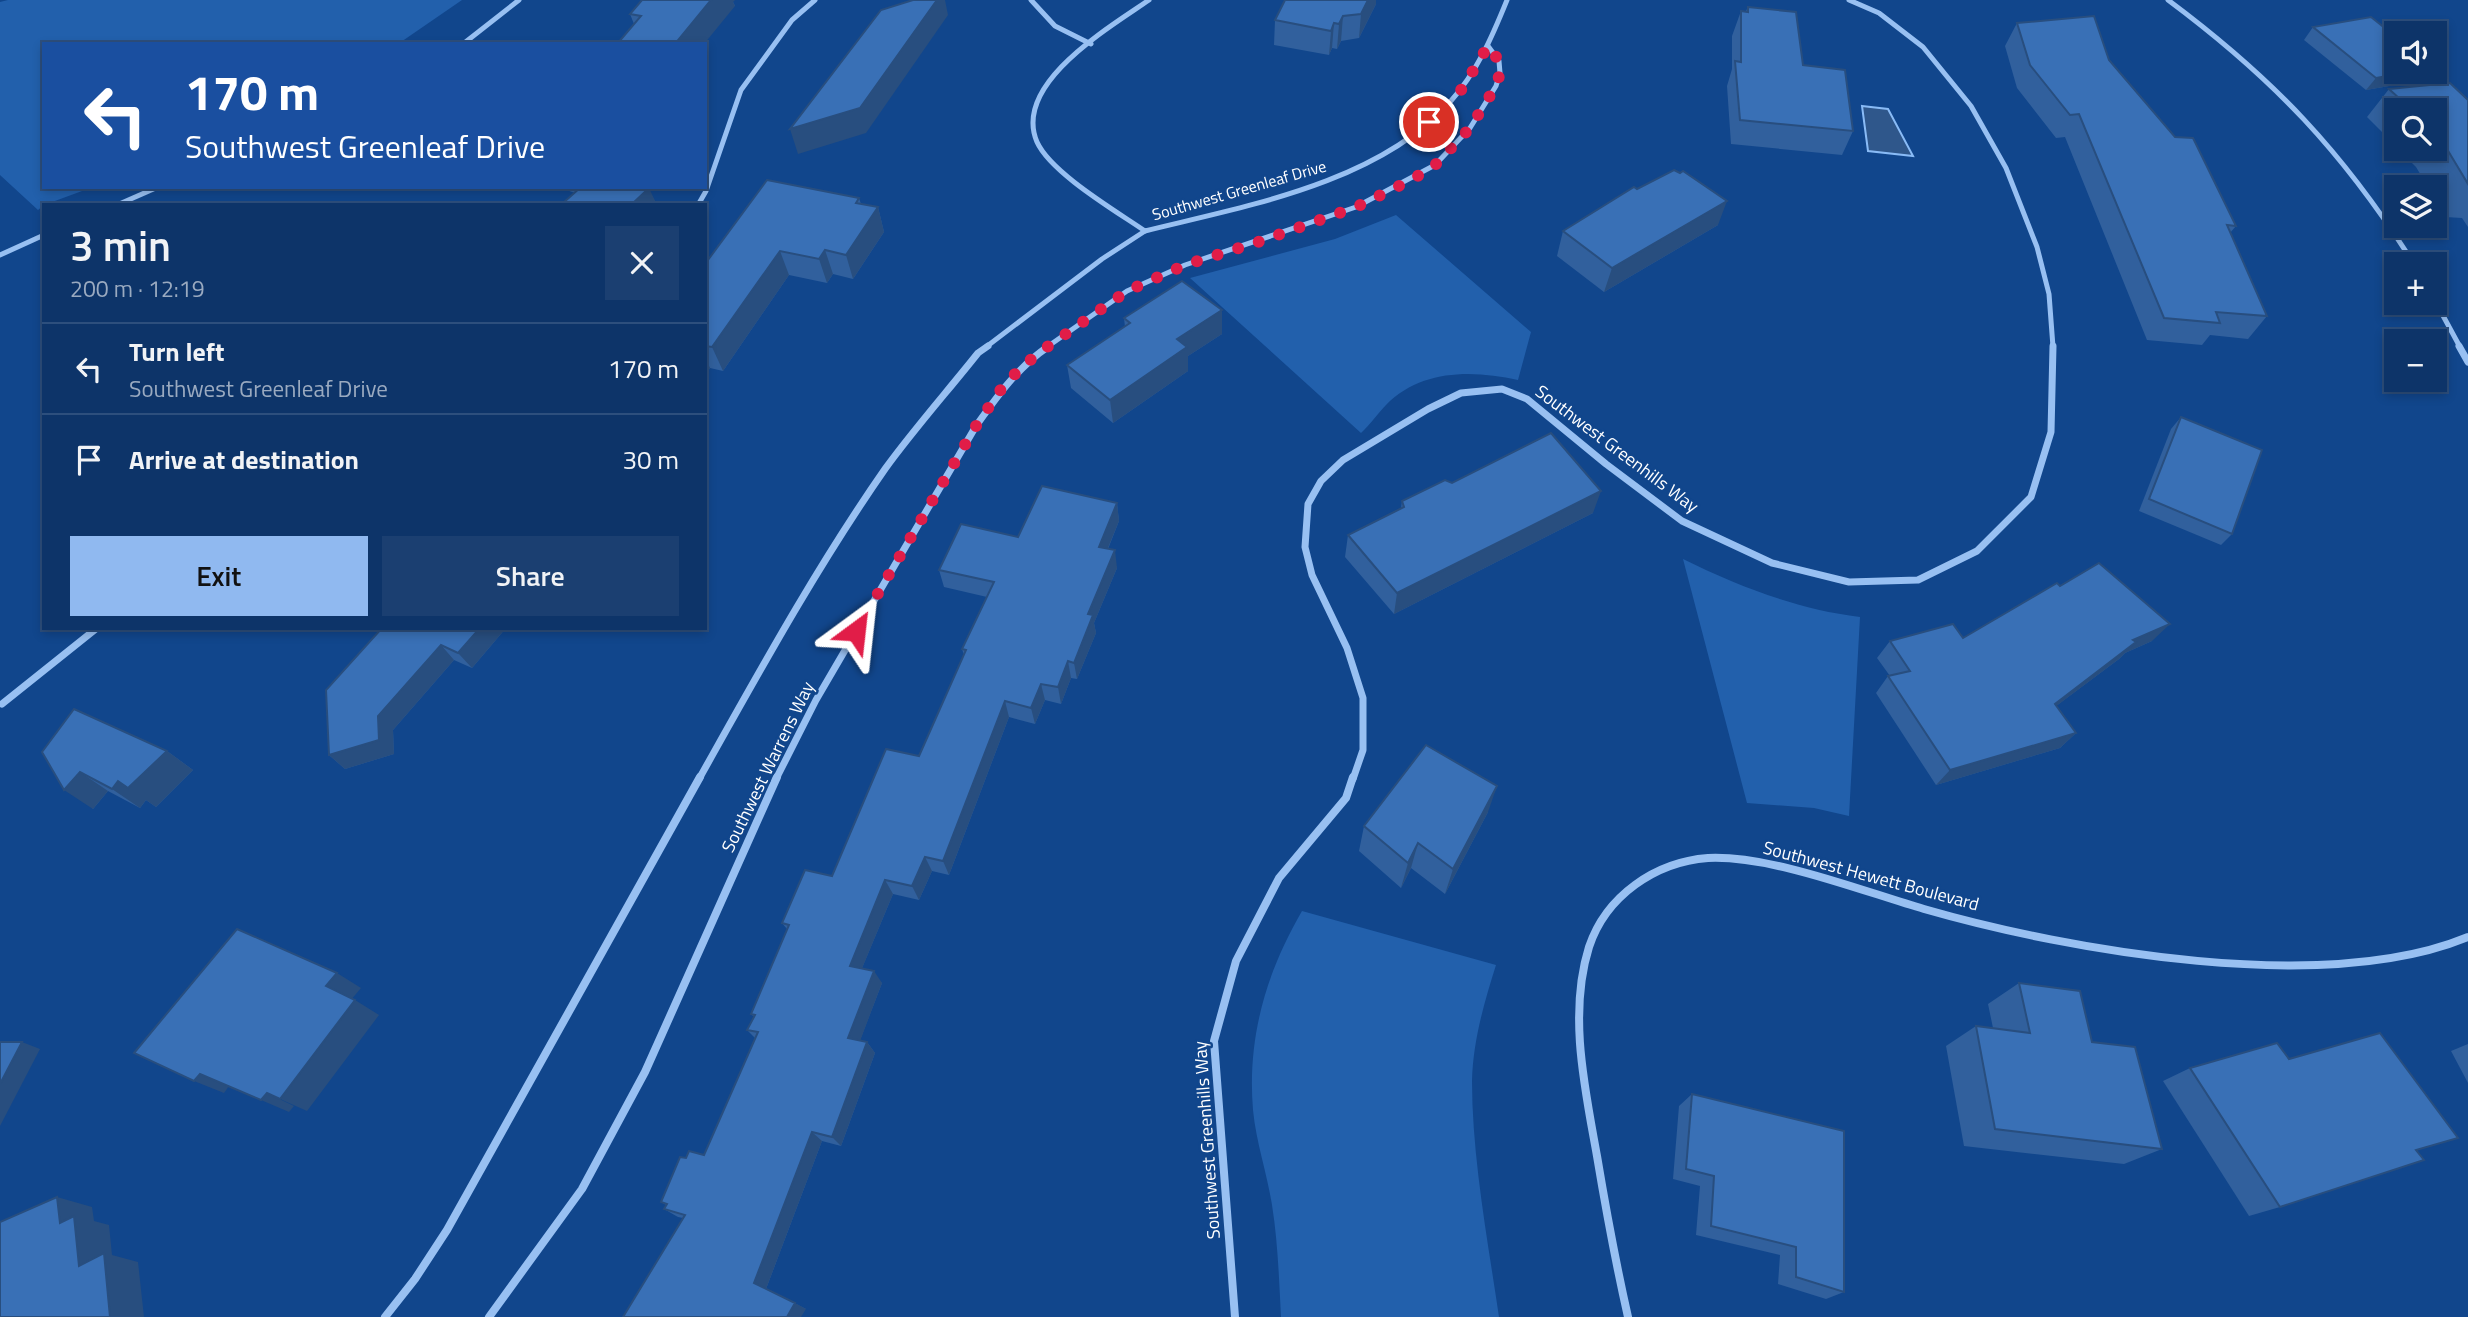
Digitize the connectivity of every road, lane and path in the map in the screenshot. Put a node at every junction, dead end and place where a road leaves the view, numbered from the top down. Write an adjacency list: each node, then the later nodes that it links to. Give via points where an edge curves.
1 (519, 0): 8 (street)
2 (815, 0): 11 (street, via 792,20 741,90)
3 (1031, 0): 9 (street, via 1055,26)
4 (1149, 0): 9 (street, Southwest Greenleaf Drive)
5 (1507, 0): 10 (street, Southwest Greenleaf Drive)
6 (1849, 0): 25 (street, Southwest Greenhills Way, via 1880,13 1923,47 1971,106 2006,167 2037,247 2049,294 2054,354 2051,432 2031,497 1977,551 1918,580 1849,582 1772,562 1682,522 1527,399 1502,389 1461,393 1428,409 1343,460 1321,481 1308,503 1305,547 1312,575 1347,648 1363,698 1363,750 1346,798 1279,878 1236,961 1214,1041)
7 (2168, 0): 16 (street, via 2287,97 2371,197)
8 (466, 42)
9 (1090, 44): 14 (street, Southwest Greenleaf Drive, via 1058,70 1041,93 1034,113 1038,143 1082,186)
10 (1488, 46): 14 (street, Southwest Greenleaf Drive, via 1462,89 1417,134 1391,152 1313,186); 24 (street, Southwest Warrens Way, via 1499,61 1496,86 1470,128 1435,165 1356,207 1185,265 1127,291 1040,352 1004,385 816,700 645,1072 589,1178)
11 (707, 188)
12 (153, 189): 13 (street)
13 (122, 203)
14 (1146, 231): 23 (street, via 1102,258 978,353 887,467 751,686 447,1230)
15 (42, 236): 17 (street)
16 (2406, 252)
17 (0, 256)
18 (2443, 315): 19 (street)
19 (2468, 362)
20 (94, 630): 21 (street)
21 (2, 704)
22 (2468, 937): 26 (street, Southwest Hewett Boulevard, via 2440,950 2380,962 2231,962 2048,939 1742,858 1702,858 1668,866 1632,885 1607,912 1589,946 1580,978 1582,1070)
23 (385, 1317)
24 (489, 1317)
25 (1235, 1317)
26 (1628, 1317)

